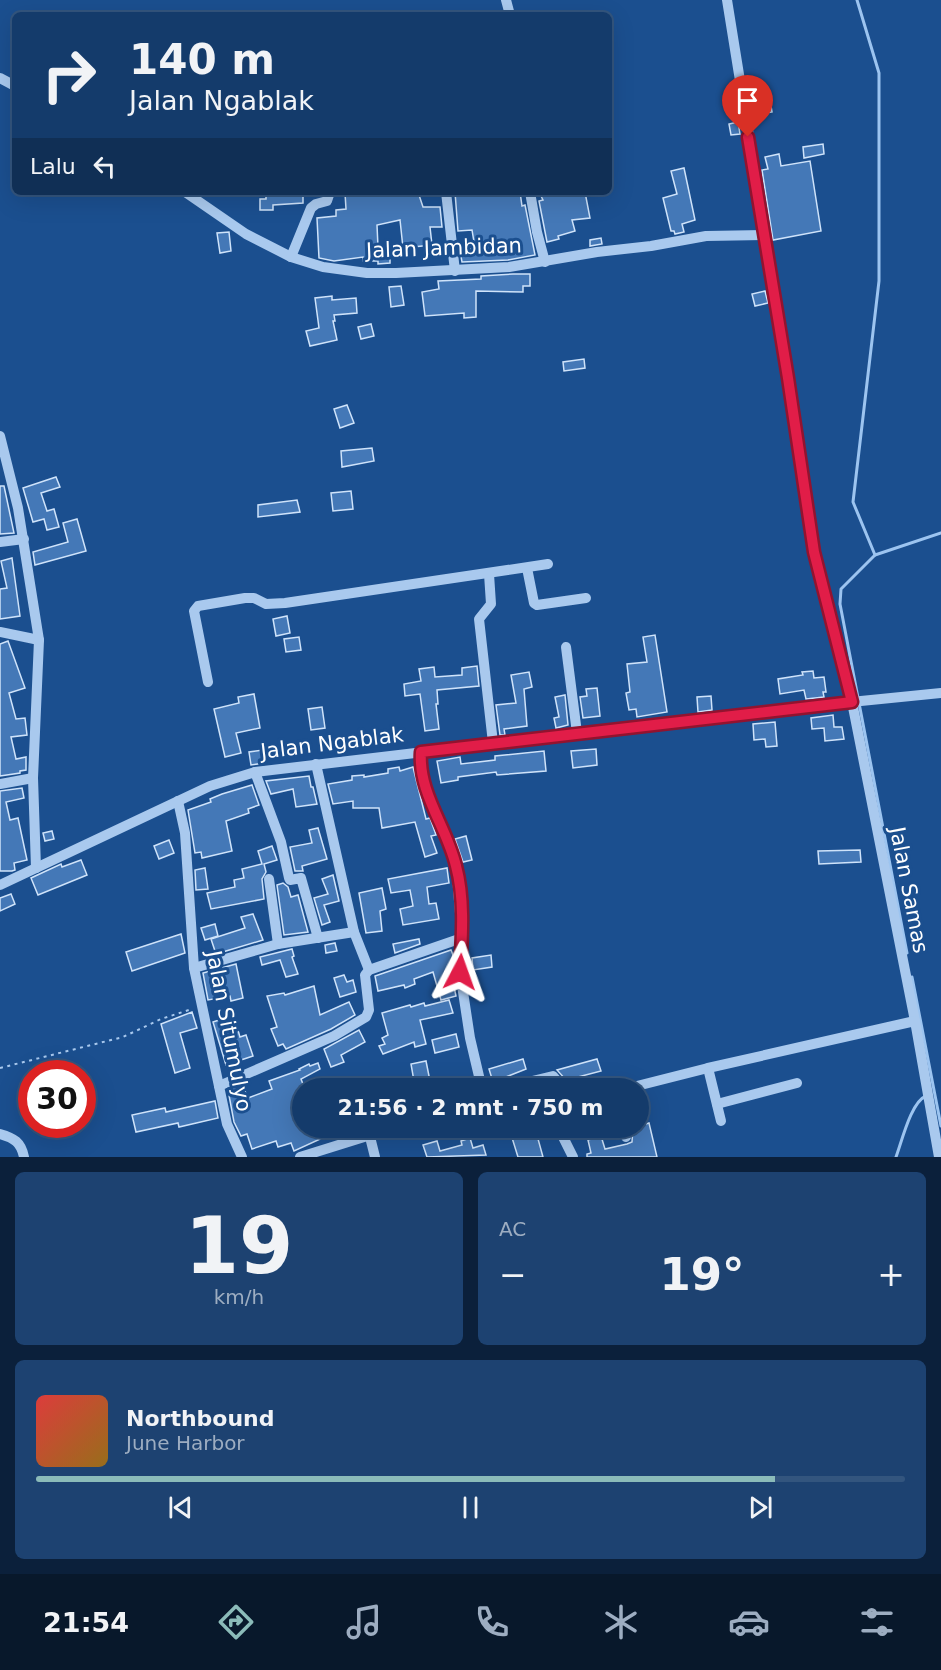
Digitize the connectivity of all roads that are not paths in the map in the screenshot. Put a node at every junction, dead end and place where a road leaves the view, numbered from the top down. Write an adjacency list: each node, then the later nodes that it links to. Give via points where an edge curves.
1 (727, 0): 6 (street, Jalan Samas)
2 (189, 195): 7 (street, Jalan Jambidan, via 246,234)
3 (329, 195): 7 (street, via 327,201 311,208)
4 (447, 195): 9 (street)
5 (531, 195): 8 (street, Jalan Jambidan)
6 (764, 235): 8 (street, Jalan Jambidan, via 706,236); 22 (street, Jalan Samas, via 814,552)
7 (291, 258): 9 (street, Jalan Jambidan, via 367,273)
8 (546, 262): 9 (street, Jalan Jambidan)
9 (455, 271)
10 (0, 436): 11 (street)
11 (24, 539): 12 (street); 18 (street)
12 (0, 542)
13 (548, 564): 14 (street)
14 (527, 568): 15 (street); 16 (street, via 537,605)
15 (489, 574): 20 (street, via 285,603 266,604 245,597 198,606 194,611); 24 (street, via 491,604 479,619)
16 (586, 598)
17 (0, 632): 18 (street)
18 (39, 640): 28 (street)
19 (566, 647): 23 (street)
20 (208, 682)
21 (941, 693): 22 (street, Jalan Ngablak)
22 (854, 701): 23 (street, Jalan Ngablak); 40 (street, Jalan Samas)
23 (577, 733): 24 (street, Jalan Ngablak)
24 (493, 743): 25 (street, Jalan Ngablak)
25 (421, 752): 26 (street, Jalan Ngablak); 36 (street, via 423,781 456,864)
26 (316, 764): 27 (street, Jalan Ngablak); 34 (street)
27 (255, 772): 30 (street, Jalan Ngablak); 35 (street, via 281,842 289,878 302,878)
28 (33, 778): 29 (street); 31 (street)
29 (0, 784)
30 (178, 801): 31 (street, Jalan Ngablak); 38 (street, Jalan Situmulyo, via 185,833)
31 (36, 868): 33 (street, Jalan Ngablak)
32 (269, 879): 37 (street)
33 (0, 885)
34 (354, 932): 35 (street); 39 (street)
35 (318, 938): 37 (street)
36 (462, 938): 39 (street); 42 (street, via 461,982)
37 (278, 944): 38 (street)
38 (194, 968): 45 (street, Jalan Situmulyo)
39 (369, 970): 45 (street, via 365,975 369,1010 366,1017 334,1036)
40 (915, 1021): 41 (street); 57 (street, Jalan Samas)
41 (708, 1068): 43 (street); 46 (street)
42 (479, 1078)
43 (649, 1083)
44 (796, 1083): 46 (street)
45 (219, 1086): 53 (street, Jalan Situmulyo, via 229,1132)
46 (717, 1104): 47 (street)
47 (721, 1121)
48 (0, 1134): 52 (street, via 18,1142)
49 (366, 1138): 54 (street)
50 (370, 1138): 55 (street)
51 (564, 1138): 56 (street)
52 (24, 1157)
53 (242, 1157)
54 (300, 1157)
55 (375, 1157)
56 (573, 1157)
57 (939, 1157)

